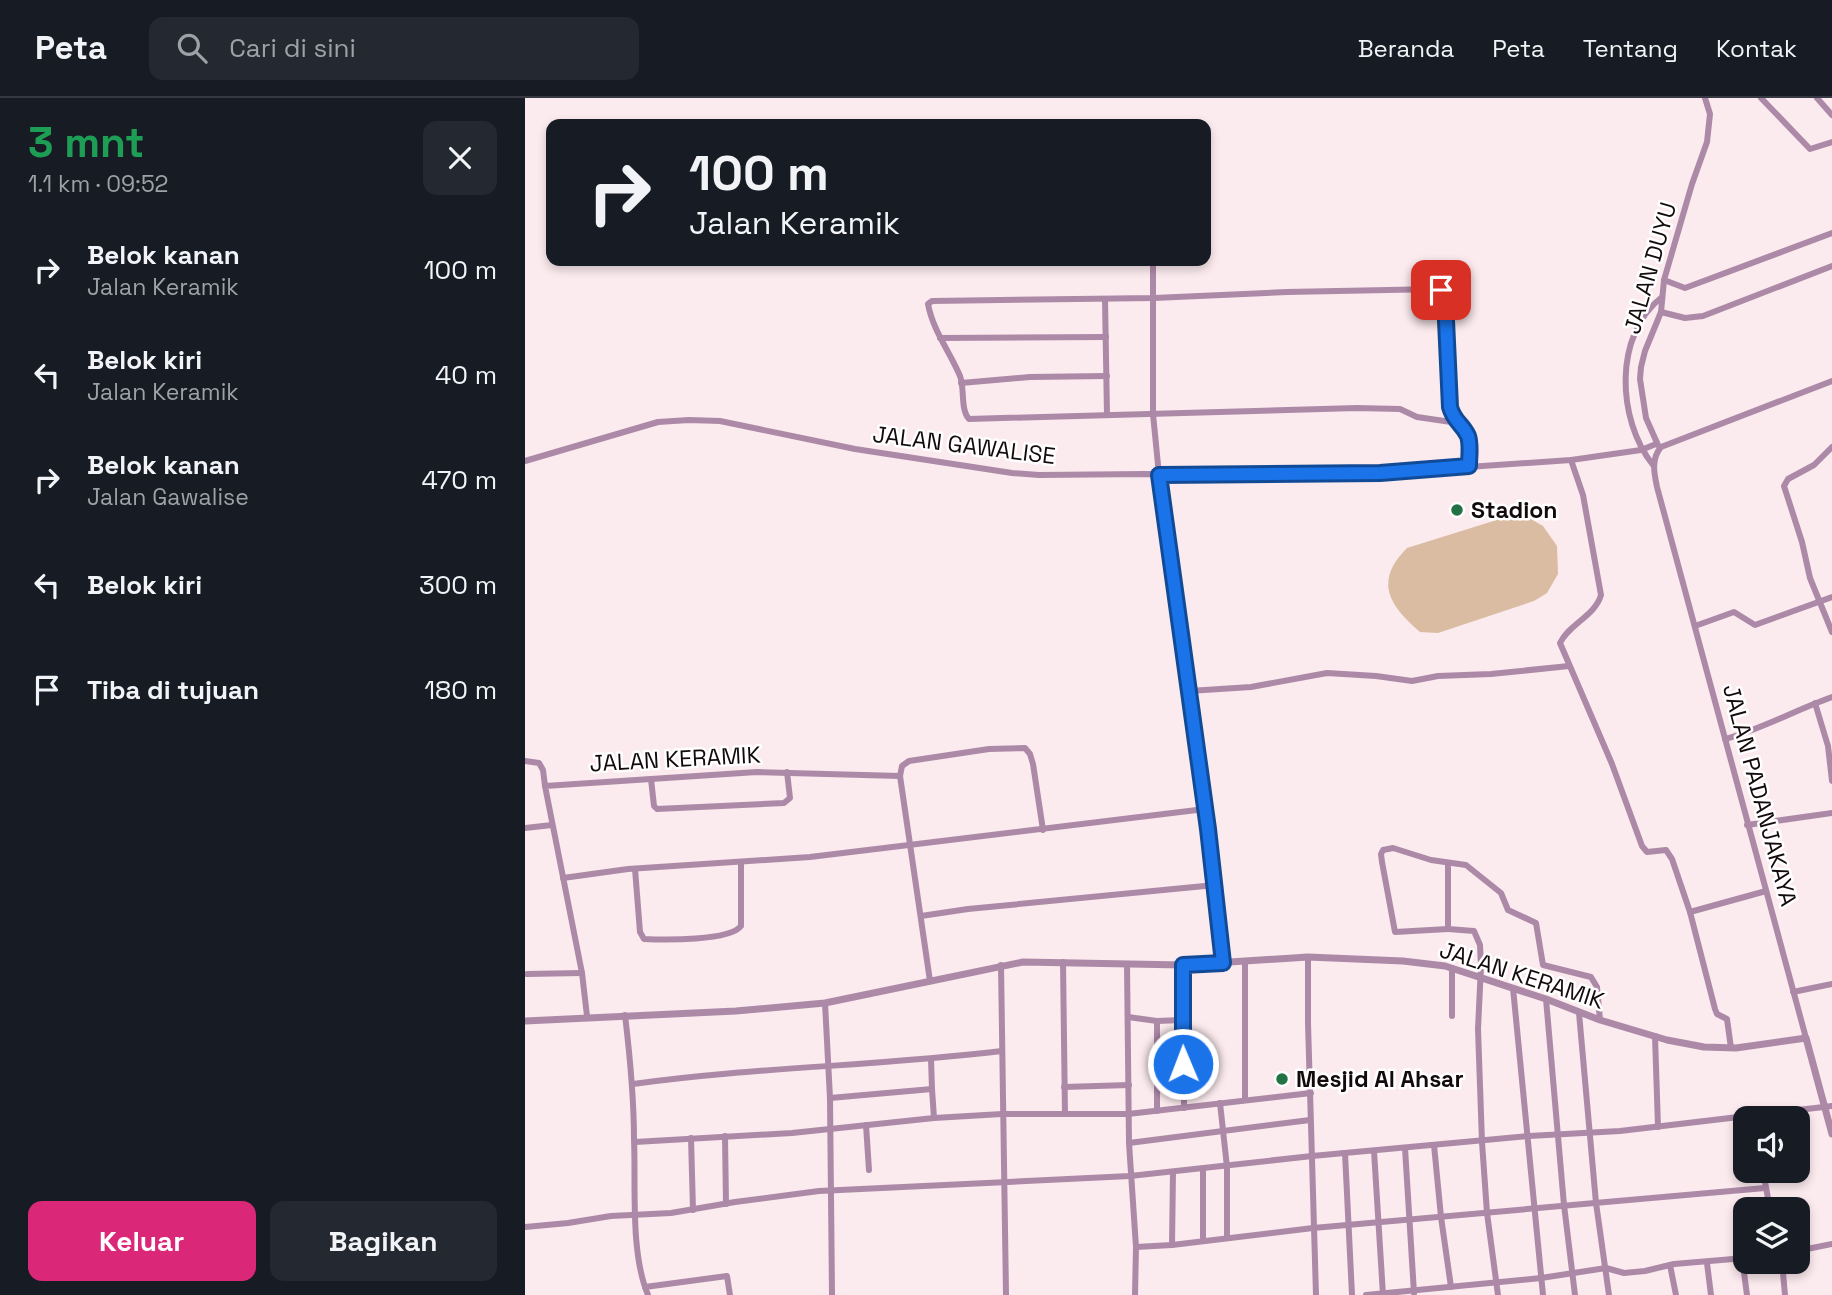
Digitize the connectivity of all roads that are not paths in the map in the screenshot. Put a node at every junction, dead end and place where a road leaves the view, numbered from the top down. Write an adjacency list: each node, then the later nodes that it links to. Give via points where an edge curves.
1 (1705, 98): 9 (street, JALAN DUYU, via 1710,114 1707,142)
2 (1761, 98): 5 (street, via 1810,149)
3 (1817, 98): 4 (street)
4 (1832, 115)
5 (1832, 142)
6 (1832, 233): 9 (street, via 1685,288)
7 (1153, 266): 11 (street)
8 (1832, 266): 13 (street, via 1703,316 1685,318)
9 (1664, 280): 10 (street, JALAN DUYU)
10 (1662, 297): 13 (street, JALAN DUYU); 24 (street, via 1647,309 1639,324 1626,371 1628,407)
11 (1154, 298): 12 (street); 19 (street); 21 (street, via 1441,290)
12 (1105, 299): 14 (street, via 932,301 927,307); 15 (street)
13 (1661, 312): 22 (street, JALAN DUYU, via 1640,376 1646,418)
14 (940, 338): 15 (street); 18 (street)
15 (1106, 338): 16 (street)
16 (1107, 376): 18 (street); 20 (street)
17 (1832, 381): 22 (street, JALAN GAWALISE)
18 (961, 383): 20 (street, via 969,419)
19 (1153, 414): 20 (street); 21 (street, via 1394,409); 29 (street)
20 (1107, 415)
21 (1454, 421): 27 (street, via 1468,437)
22 (1659, 446): 24 (street, JALAN GAWALISE); 28 (street)
23 (1832, 447): 31 (street, via 1784,484)
24 (1641, 450): 25 (street, JALAN GAWALISE); 28 (street)
25 (1571, 460): 27 (street, JALAN GAWALISE); 34 (street, via 1583,495 1601,595 1561,641)
26 (525, 461): 29 (street, JALAN GAWALISE, via 657,422 689,420 720,421 855,449 1012,473)
27 (1469, 466): 29 (street, JALAN GAWALISE, via 1380,473)
28 (1653, 466): 32 (street, JALAN PADANJAKAYA)
29 (1159, 475): 35 (street)
30 (1832, 597): 31 (street)
31 (1820, 602): 32 (street, via 1755,625 1734,612); 33 (street)
32 (1695, 626): 38 (street, JALAN PADANJAKAYA)
33 (1832, 632)
34 (1569, 666): 35 (street, via 1412,681 1327,673); 58 (street, via 1642,846 1647,852 1668,851)
35 (1189, 691): 45 (street)
36 (1832, 697): 37 (street)
37 (1815, 703): 38 (street); 43 (street, via 1828,746)
38 (1724, 739): 48 (street, JALAN PADANJAKAYA)
39 (525, 761): 44 (street, via 539,762)
40 (787, 772): 41 (street, JALAN KERAMIK); 42 (street, JALAN KERAMIK); 42 (street, via 790,798 784,803 657,808)
41 (900, 776): 50 (street, via 909,761 1025,748 1034,764); 51 (street)
42 (651, 779): 44 (street, JALAN KERAMIK)
43 (1832, 781)
44 (545, 786): 47 (street)
45 (1205, 810): 50 (street); 56 (street)
46 (1832, 813): 48 (street)
47 (552, 825): 49 (street); 55 (street)
48 (1747, 825): 57 (street, JALAN PADANJAKAYA)
49 (525, 828)
50 (1043, 830): 51 (street)
51 (910, 845): 52 (street); 59 (street)
52 (741, 862): 54 (street); 54 (street, via 741,926 732,933 708,937 644,939)
53 (1448, 863): 60 (street); 60 (street, via 1393,848 1386,848 1381,855 1395,932); 84 (street, via 1471,868 1501,893 1509,910 1534,920 1543,965 1591,977 1597,987)
54 (635, 869): 55 (street)
55 (563, 878): 69 (street)
56 (1215, 885): 59 (street); 64 (street)
57 (1766, 891): 58 (street); 75 (street, JALAN PADANJAKAYA)
58 (1690, 912): 89 (street, via 1715,1009 1727,1018)
59 (921, 916): 72 (street)
60 (1448, 929): 71 (street, via 1474,931 1480,945)
61 (1308, 957): 63 (street, JALAN KERAMIK); 68 (street, JALAN KERAMIK); 97 (street)
62 (1063, 961): 65 (street, JALAN KERAMIK); 66 (street, JALAN KERAMIK); 95 (street)
63 (1245, 962): 64 (street, JALAN KERAMIK); 99 (street)
64 (1223, 963): 67 (street, JALAN KERAMIK)
65 (1127, 964): 67 (street, JALAN KERAMIK); 82 (street)
66 (1001, 965): 72 (street, JALAN KERAMIK); 90 (street)
67 (1183, 965): 83 (street)
68 (1452, 968): 71 (street, JALAN KERAMIK); 81 (street)
69 (582, 973): 70 (street); 79 (street)
70 (527, 974)
71 (1479, 976): 74 (street, JALAN KERAMIK); 122 (street)
72 (930, 981): 77 (street, JALAN KERAMIK)
73 (1832, 984): 75 (street)
74 (1513, 988): 76 (street, JALAN KERAMIK); 119 (street)
75 (1793, 992): 88 (street, JALAN PADANJAKAYA)
76 (1546, 999): 78 (street, JALAN KERAMIK); 115 (street)
77 (825, 1003): 80 (street, JALAN KERAMIK); 92 (street)
78 (1579, 1013): 84 (street, JALAN KERAMIK); 116 (street)
79 (587, 1016): 80 (street, JALAN KERAMIK); 85 (street, JALAN KERAMIK)
80 (625, 1016): 93 (street)
81 (1452, 1016)
82 (1128, 1017): 86 (street); 94 (street)
83 (1182, 1020): 86 (street); 102 (street)
84 (1600, 1020): 87 (street, JALAN KERAMIK)
85 (525, 1021)
86 (1157, 1021): 104 (street)
87 (1655, 1036): 89 (street, JALAN KERAMIK); 112 (street)
88 (1806, 1038): 89 (street, JALAN KERAMIK); 101 (street, JALAN PADANJAKAYA)
89 (1731, 1048)
90 (1002, 1051): 91 (street); 105 (street)
91 (931, 1059): 92 (street); 96 (street)
92 (829, 1067): 93 (street); 98 (street)
93 (633, 1084): 121 (street)
94 (1129, 1085): 95 (street); 107 (street)
95 (1064, 1087): 106 (street)
96 (932, 1089): 98 (street); 108 (street)
97 (1311, 1093): 99 (street); 110 (street)
98 (830, 1098): 113 (street)
99 (1245, 1100): 100 (street)
100 (1220, 1103): 102 (street); 114 (street)
101 (1828, 1106): 103 (street); 117 (street, JALAN PADANJAKAYA)
102 (1184, 1108): 104 (street)
103 (1810, 1109)
104 (1157, 1111): 107 (street)
105 (1002, 1114): 106 (street); 108 (street); 134 (street)
106 (1065, 1114): 107 (street)
107 (1128, 1114): 123 (street)
108 (934, 1118): 111 (street)
109 (1733, 1119): 112 (street)
110 (1311, 1120): 114 (street); 128 (street)
111 (866, 1125): 113 (street); 131 (street)
112 (1657, 1127): 116 (street)
113 (831, 1129): 118 (street); 137 (street)
114 (1223, 1130): 123 (street); 129 (street)
115 (1559, 1134): 116 (street); 119 (street); 141 (street)
116 (1590, 1134): 139 (street)
117 (1832, 1134)
118 (725, 1136): 120 (street); 140 (street)
119 (1529, 1136): 122 (street); 142 (street)
120 (691, 1138): 121 (street); 143 (street)
121 (635, 1142): 145 (street)
122 (1482, 1142): 124 (street); 144 (street)
123 (1129, 1143): 133 (street)
124 (1434, 1145): 125 (street); 146 (street)
125 (1405, 1148): 126 (street); 147 (street)
126 (1374, 1150): 127 (street); 148 (street)
127 (1345, 1153): 128 (street); 149 (street)
128 (1312, 1156): 129 (street); 151 (street)
129 (1227, 1167): 130 (street); 152 (street)
130 (1203, 1168): 132 (street); 153 (street)
131 (869, 1170)
132 (1173, 1172): 133 (street); 155 (street)
133 (1130, 1176): 134 (street); 156 (street)
134 (1004, 1181): 137 (street); 175 (street)
135 (1764, 1183): 136 (street)
136 (1765, 1188): 138 (street); 139 (street)
137 (830, 1190): 140 (street); 174 (street)
138 (1767, 1197)
139 (1596, 1203): 141 (street); 161 (street)
140 (726, 1204): 143 (street)
141 (1564, 1205): 142 (street); 162 (street)
142 (1533, 1208): 144 (street); 165 (street)
143 (693, 1210): 145 (street)
144 (1487, 1213): 146 (street); 166 (street)
145 (635, 1214): 150 (street); 167 (street)
146 (1441, 1217): 147 (street); 168 (street)
147 (1409, 1220): 148 (street); 170 (street)
148 (1378, 1223): 149 (street); 171 (street)
149 (1348, 1226): 151 (street); 178 (street)
150 (525, 1227)
151 (1313, 1228): 152 (street); 177 (street)
152 (1227, 1238): 153 (street)
153 (1203, 1241): 155 (street)
154 (1832, 1244): 157 (street)
155 (1173, 1245): 156 (street)
156 (1136, 1247): 176 (street)
157 (1810, 1248)
158 (1733, 1259): 159 (street)
159 (1707, 1263): 160 (street); 185 (street)
160 (1670, 1265): 161 (street, via 1624,1273); 184 (street)
161 (1606, 1268): 162 (street); 183 (street)
162 (1572, 1272): 165 (street); 182 (street)
163 (1745, 1274): 186 (street)
164 (1783, 1274): 187 (street)
165 (1541, 1278): 166 (street); 181 (street)
166 (1497, 1282): 168 (street); 180 (street)
167 (645, 1287): 172 (street); 173 (street, via 727,1276)
168 (1451, 1287): 169 (street)
169 (1438, 1292): 170 (street)
170 (1414, 1293): 171 (street)
171 (1383, 1294): 179 (street)
172 (648, 1295)
173 (730, 1295)
174 (832, 1295)
175 (1006, 1295)
176 (1135, 1295)
177 (1316, 1295)
178 (1352, 1295)
179 (1366, 1295)
180 (1498, 1295)
181 (1542, 1295)
182 (1575, 1295)
183 (1609, 1295)
184 (1676, 1295)
185 (1711, 1295)
186 (1747, 1295)
187 (1785, 1295)

